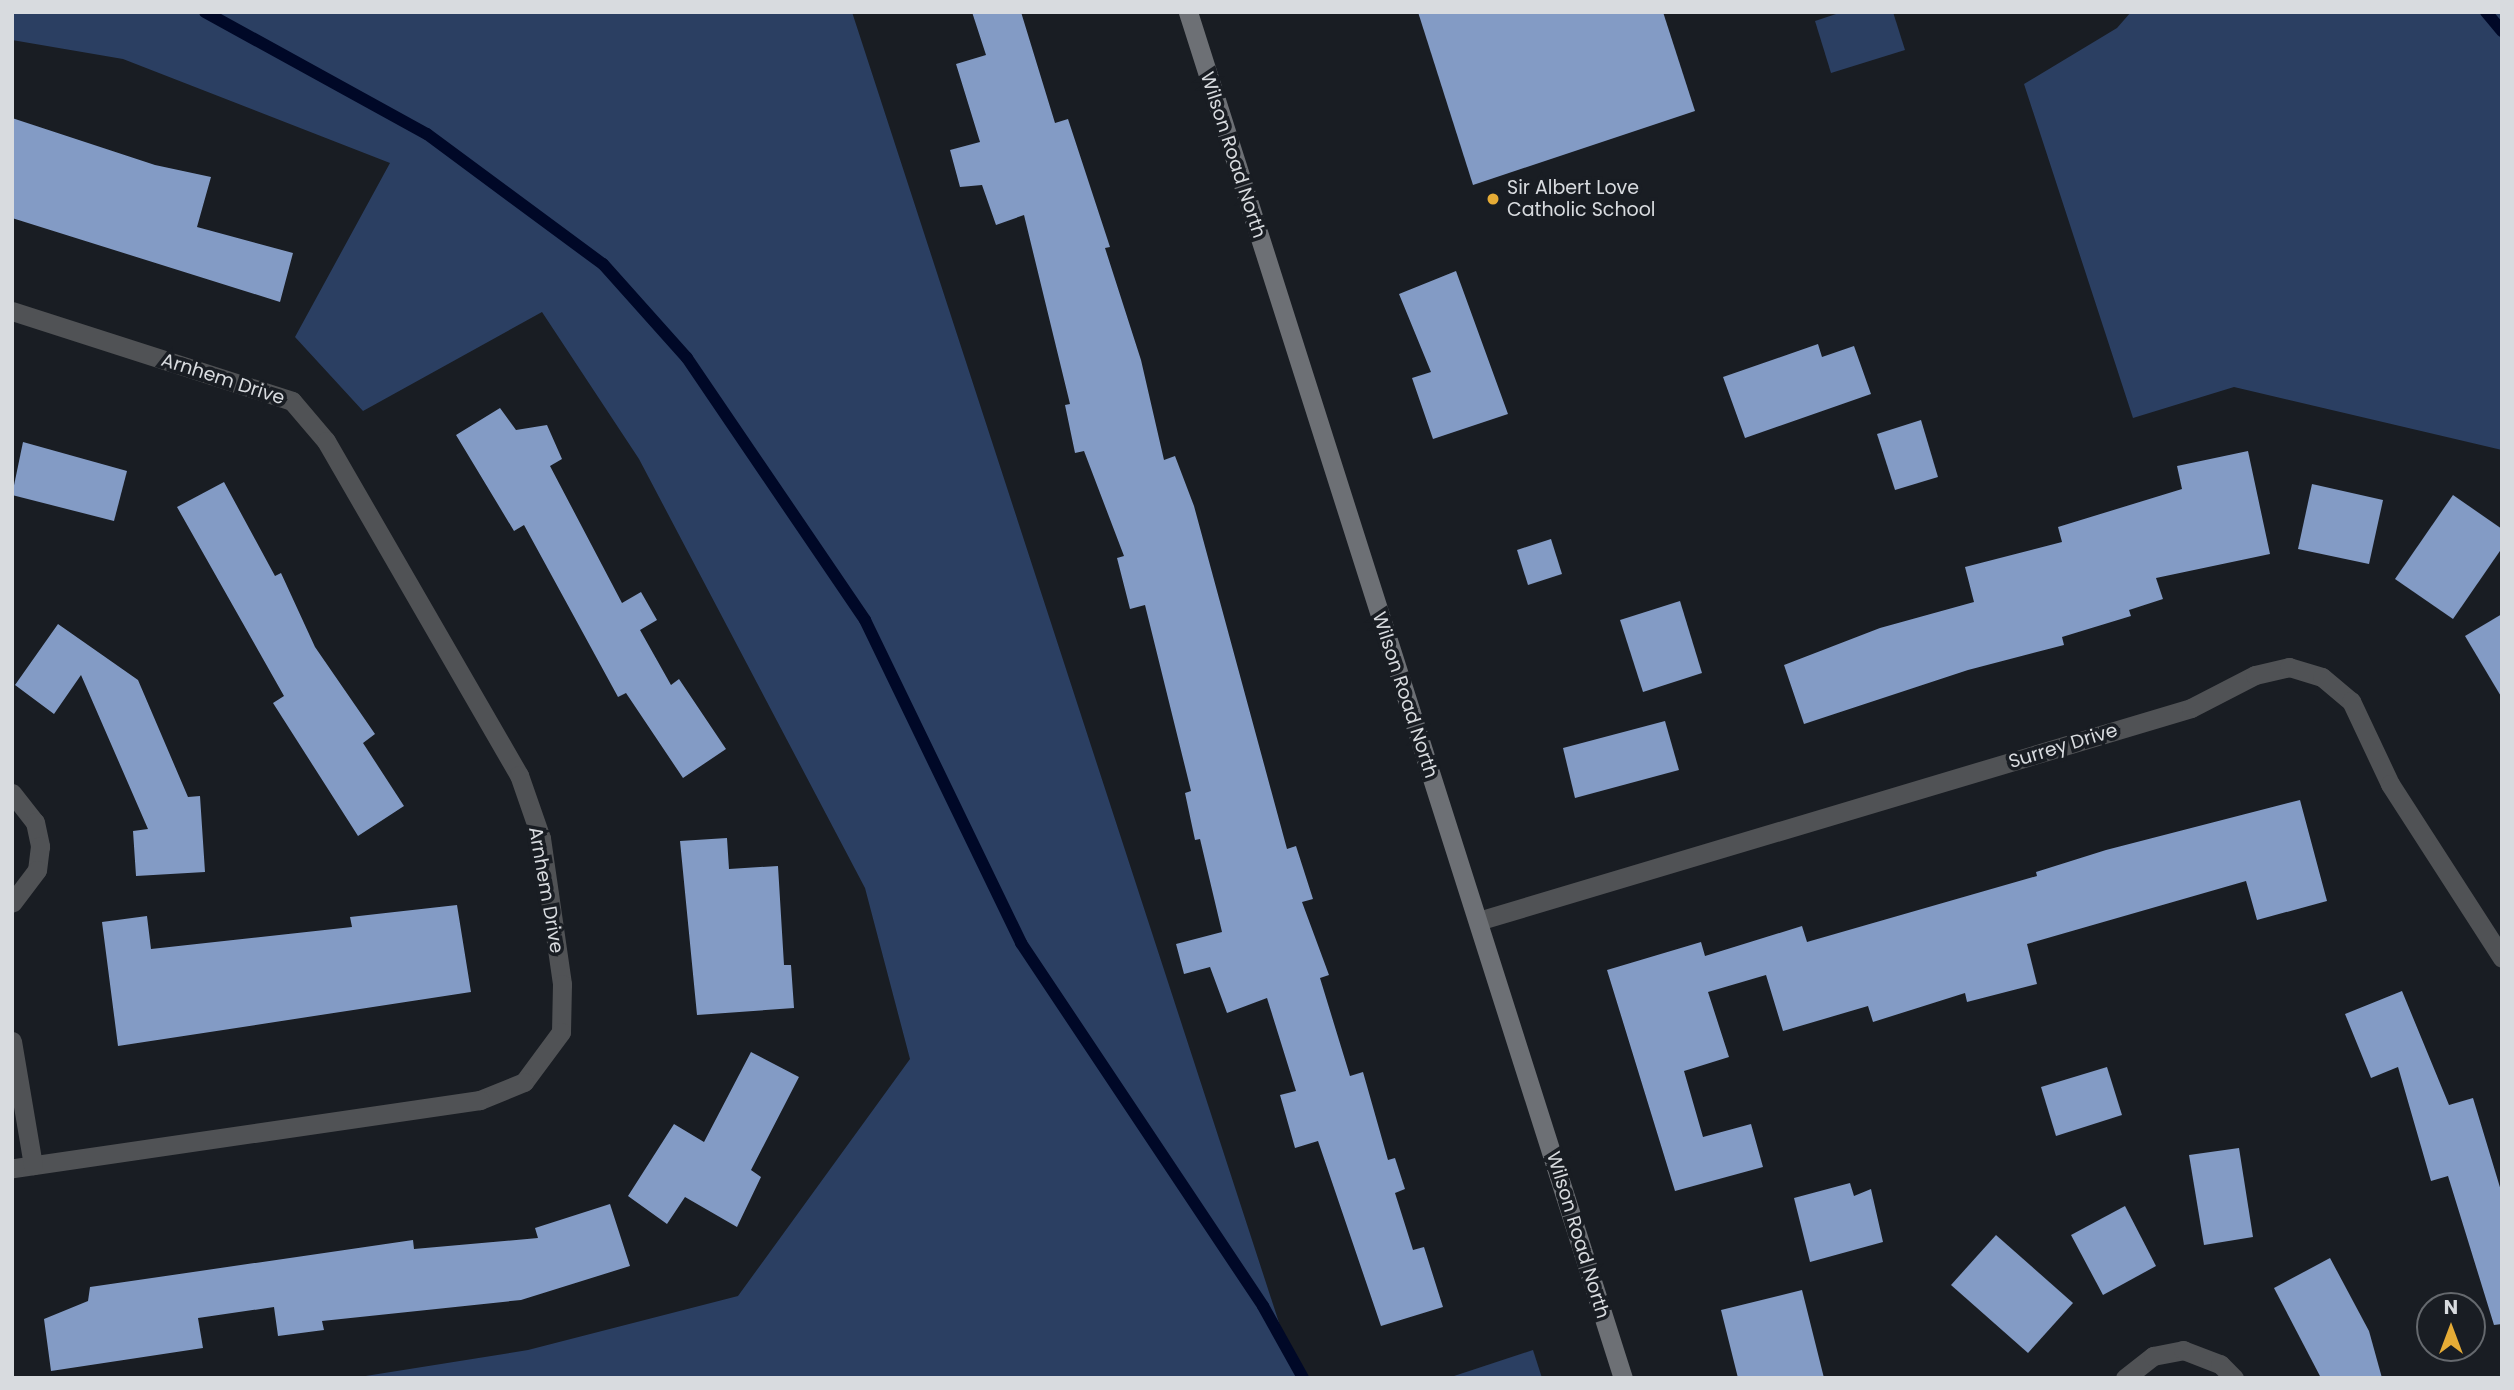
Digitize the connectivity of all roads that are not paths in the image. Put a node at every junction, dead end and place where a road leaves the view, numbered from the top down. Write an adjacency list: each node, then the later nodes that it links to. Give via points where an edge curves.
1 (1188, 12): 5 (main road, Wilson Road North)
2 (12, 311): 8 (street, Arnhem Drive, via 292,401 326,441 519,775 541,838 562,984 561,1032 524,1082 480,1100)
3 (12, 793): 4 (street, via 35,822 40,846 37,870)
4 (12, 903)
5 (1478, 921): 6 (street, Surrey Drive, via 2191,708 2255,675 2289,667 2322,677 2351,701 2389,784); 10 (main road, Wilson Road North)
6 (2502, 958)
7 (12, 1041): 8 (street)
8 (33, 1165): 9 (street, Arnhem Drive)
9 (12, 1168)
10 (1623, 1378)
11 (2125, 1378): 12 (street, via 2153,1356 2183,1350 2220,1364)
12 (2234, 1378)

